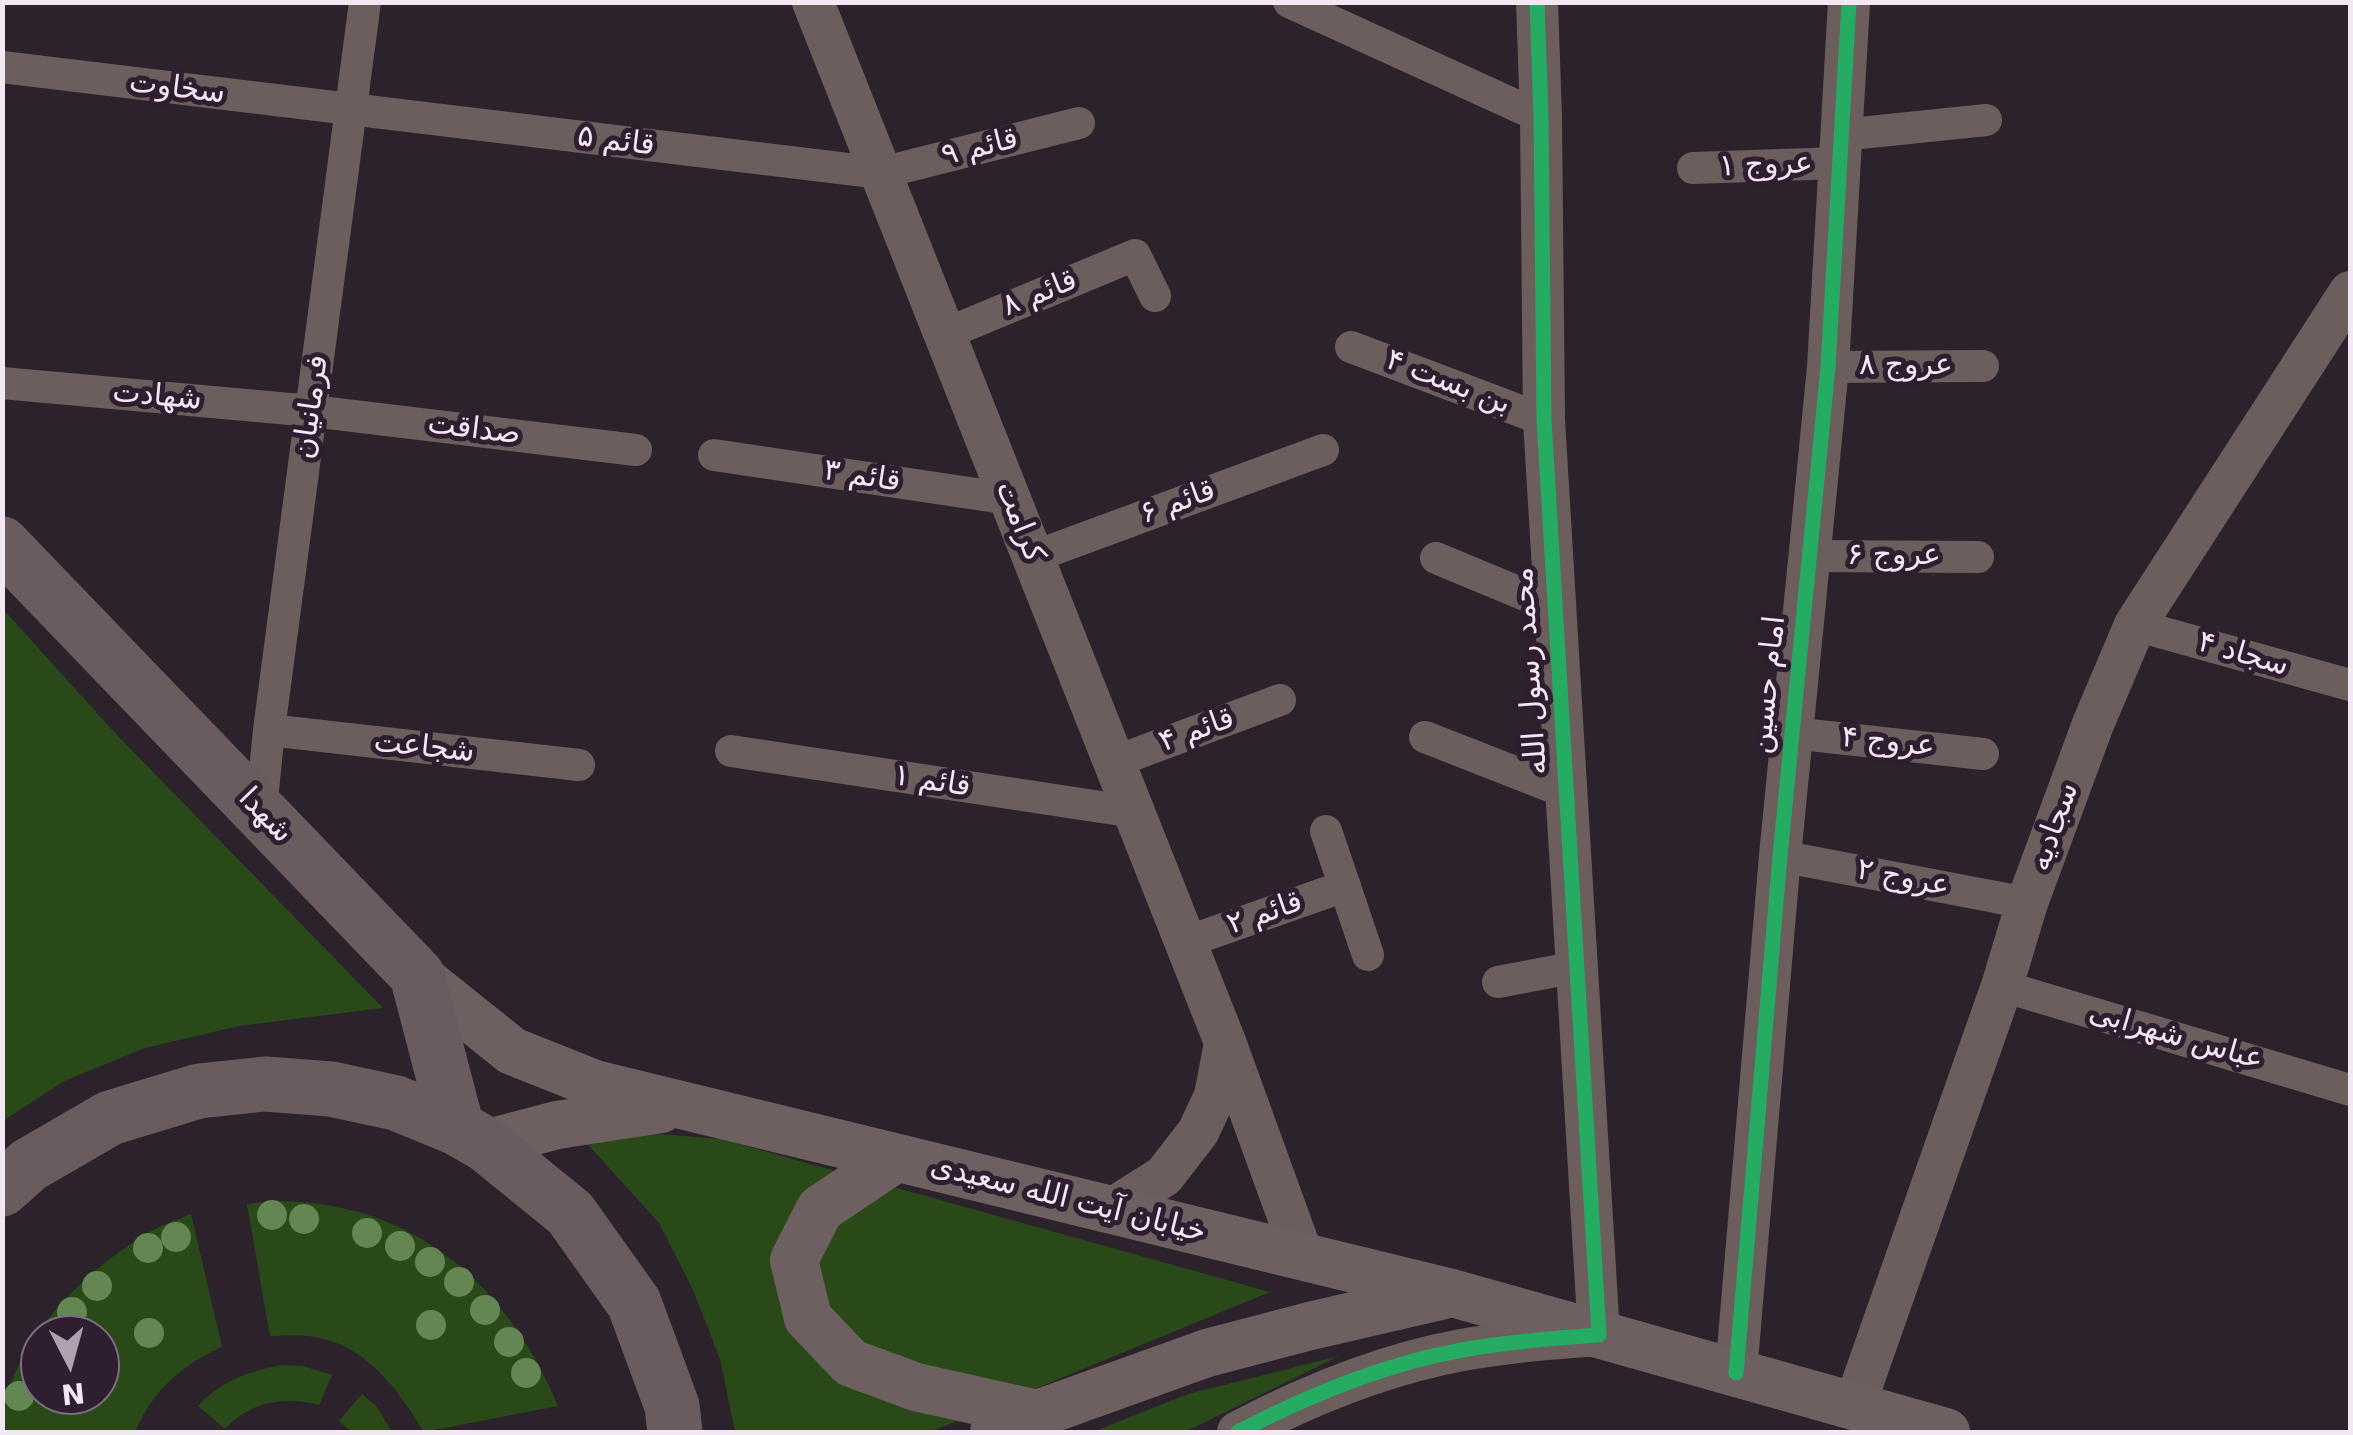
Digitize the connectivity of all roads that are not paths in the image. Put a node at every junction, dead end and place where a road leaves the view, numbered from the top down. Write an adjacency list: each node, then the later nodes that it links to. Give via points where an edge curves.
1 (366, 2): 7 (street, فرمانیان)
2 (813, 2): 13 (street, کرامت)
3 (1289, 2): 8 (street)
4 (1537, 2): 8 (street, محمد رسول الله)
5 (1849, 2): 11 (street, امام حسین)
6 (2, 67): 7 (street, سخاوت)
7 (351, 110): 13 (street, قائم ۵); 21 (street, فرمانیان)
8 (1541, 117): 22 (street, محمد رسول الله)
9 (1986, 120): 11 (street, عروج ۱)
10 (1079, 123): 13 (street, قائم ۹)
11 (1840, 149): 12 (street, عروج ۱); 18 (street, امام حسین)
12 (1693, 168)
13 (881, 173): 16 (street, کرامت)
14 (1155, 296): 16 (street, قائم ۸, via 1135,255)
15 (2344, 314): 33 (street, سجادیه)
16 (944, 334): 26 (street, کرامت)
17 (1351, 346): 22 (street, بن بست ۴)
18 (1828, 366): 19 (street, عروج ۸); 28 (street, امام حسین)
19 (1983, 366)
20 (2, 382): 21 (street, شهادت)
21 (312, 410): 23 (street, صداقت); 36 (street, فرمانیان)
22 (1544, 420): 32 (street, محمد رسول الله)
23 (636, 450)
24 (1323, 450): 29 (street, قائم ۶)
25 (714, 455): 26 (street, قائم ۳)
26 (1010, 499): 29 (street, کرامت)
27 (2, 544): 44 (highway, شهدا)
28 (1809, 556): 30 (street, عروج ۶); 37 (street, امام حسین)
29 (1033, 557): 41 (street, کرامت)
30 (1978, 557)
31 (1436, 558): 32 (street)
32 (1554, 607): 43 (street, محمد رسول الله)
33 (2135, 626): 34 (street, سجاد ۴); 49 (street, سجادیه)
34 (2350, 685)
35 (1280, 700): 41 (street, قائم ۴)
36 (270, 730): 42 (street, شجاعت); 44 (street, فرمانیان)
37 (1792, 733): 40 (street, عروج ۴); 47 (street, امام حسین)
38 (1425, 738): 43 (street)
39 (731, 752): 45 (street, قائم ۱)
40 (1983, 754)
41 (1114, 762): 45 (street, کرامت)
42 (579, 766)
43 (1568, 793): 52 (street, محمد رسول الله)
44 (261, 811): 53 (highway, شهدا)
45 (1134, 812): 50 (street, کرامت)
46 (1326, 831): 48 (street)
47 (1780, 856): 49 (street, عروج ۲); 66 (street, امام حسین)
48 (1345, 886): 50 (street, قائم ۲); 51 (street)
49 (2027, 903): 55 (street, سجادیه)
50 (1186, 942): 56 (street, کرامت)
51 (1368, 955)
52 (1577, 968): 54 (street); 65 (street, محمد رسول الله)
53 (416, 975): 58 (main road, خیابان آیت الله سعیدی, via 512,1051 595,1084); 59 (highway, شهدا)
54 (1498, 982)
55 (2002, 986): 57 (street, عباس شهرابی); 67 (street, سجادیه)
56 (1225, 1042): 62 (street, via 1215,1096 1198,1132 1164,1176); 63 (street, کرامت)
57 (2350, 1090)
58 (684, 1106): 59 (main road, خیابان آیت الله سعیدی); 60 (main road, خیابان آیت الله سعیدی)
59 (471, 1136): 61 (highway, via 396,1104 330,1088 264,1084 199,1091 110,1118 29,1165); 69 (highway, via 570,1213 634,1302)
60 (896, 1158): 62 (main road, خیابان آیت الله سعیدی); 68 (main road, via 820,1209 794,1260 808,1318 851,1363 916,1387)
61 (2, 1190)
62 (1110, 1210): 63 (main road, خیابان آیت الله سعیدی)
63 (1303, 1256): 64 (main road, خیابان آیت الله سعیدی)
64 (1452, 1294): 65 (main road, خیابان آیت الله سعیدی); 68 (main road, خیابان آیت الله سعیدی, via 1207,1353)
65 (1600, 1335): 66 (main road, خیابان آیت الله سعیدی); 71 (street, via 1476,1348 1392,1367)
66 (1736, 1373): 67 (main road, خیابان آیت الله سعیدی)
67 (1854, 1406): 72 (main road, خیابان آیت الله سعیدی)
68 (1037, 1414): 70 (main road, خیابان آیت الله سعیدی)
69 (675, 1432)
70 (994, 1432)
71 (1238, 1432)
72 (1946, 1432)

